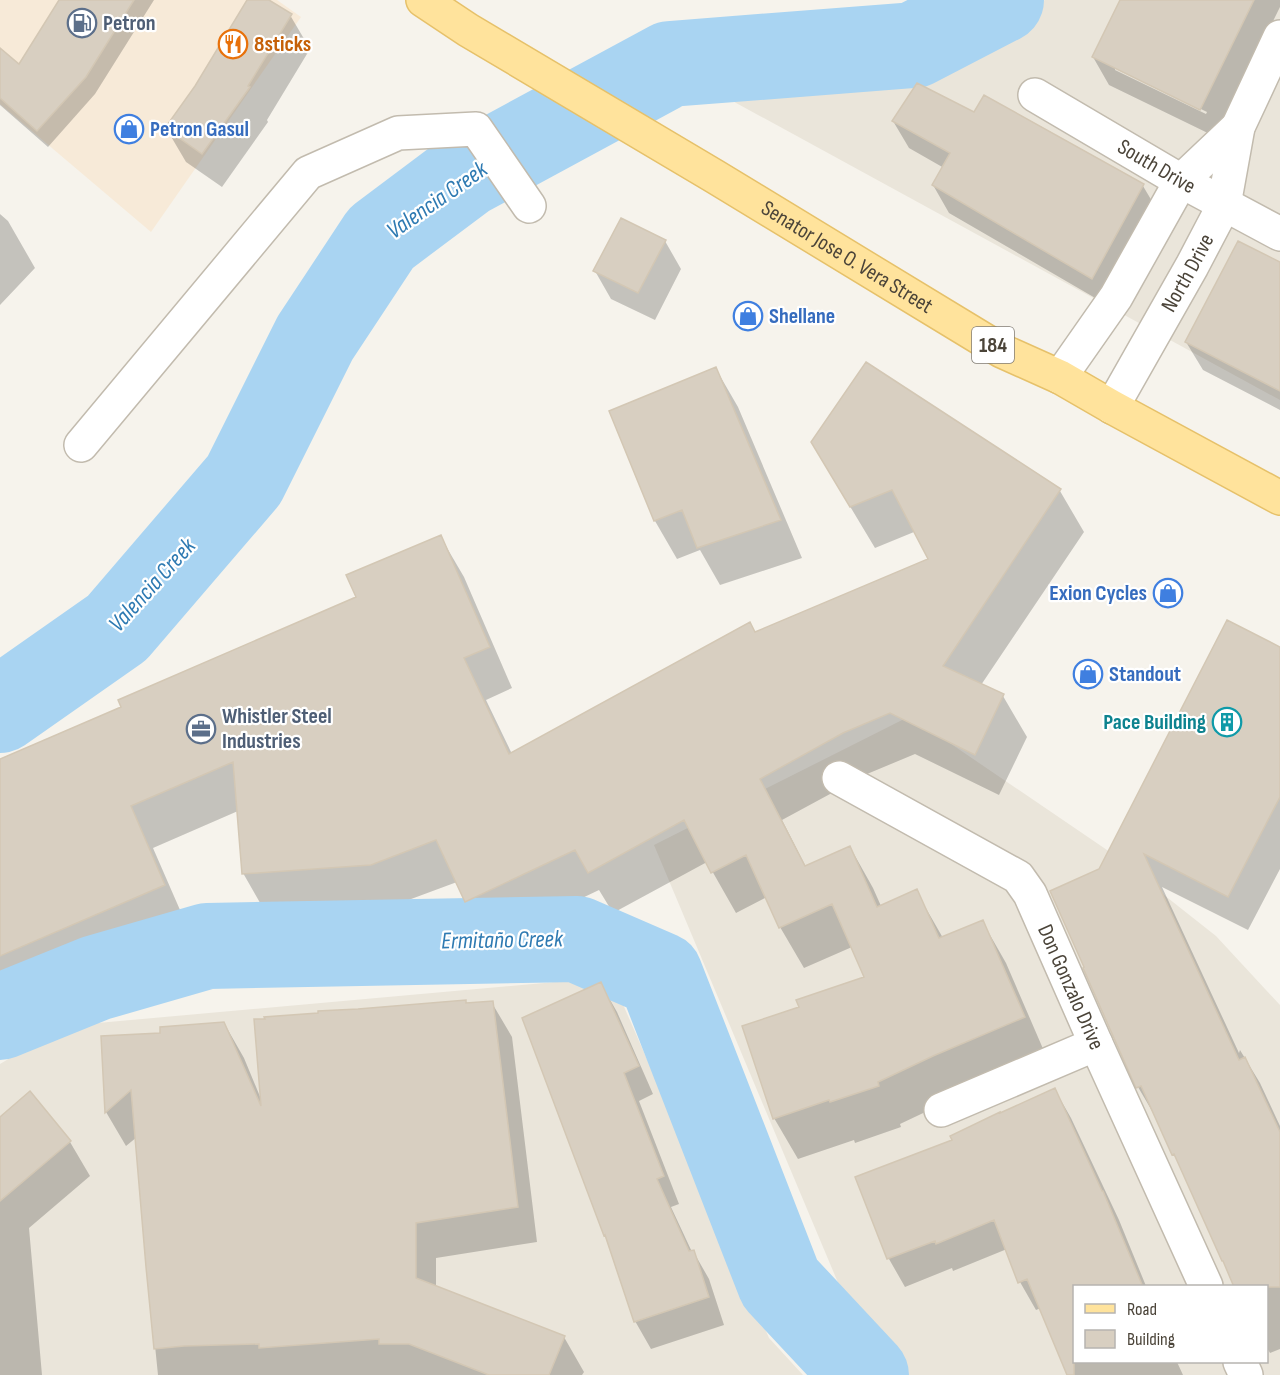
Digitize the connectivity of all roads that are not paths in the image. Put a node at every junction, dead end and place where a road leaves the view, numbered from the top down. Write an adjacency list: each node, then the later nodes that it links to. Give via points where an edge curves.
1 (423, 0): 9 (main road, Senator Jose O. Vera Street / 184, via 1002,351)
2 (1280, 37): 4 (street, North Drive)
3 (1035, 95): 5 (street, South Drive)
4 (1238, 127): 5 (street, North Drive); 6 (street, North Drive)
5 (1181, 181): 6 (street, South Drive); 9 (street, North Drive, via 1116,297)
6 (1224, 205): 8 (street, South Drive); 10 (street, North Drive)
7 (529, 206): 11 (street, via 476,129 398,133 308,173)
8 (1280, 234)
9 (1060, 377): 10 (main road, Senator Jose O. Vera Street / 184)
10 (1112, 407): 12 (main road, Senator Jose O. Vera Street / 184)
11 (81, 445)
12 (1280, 498)
13 (839, 778): 14 (street, Don Gonzalo Drive, via 1018,877 1030,894)
14 (1096, 1044): 15 (street); 16 (street, Don Gonzalo Drive)
15 (941, 1110)
16 (1205, 1285)

